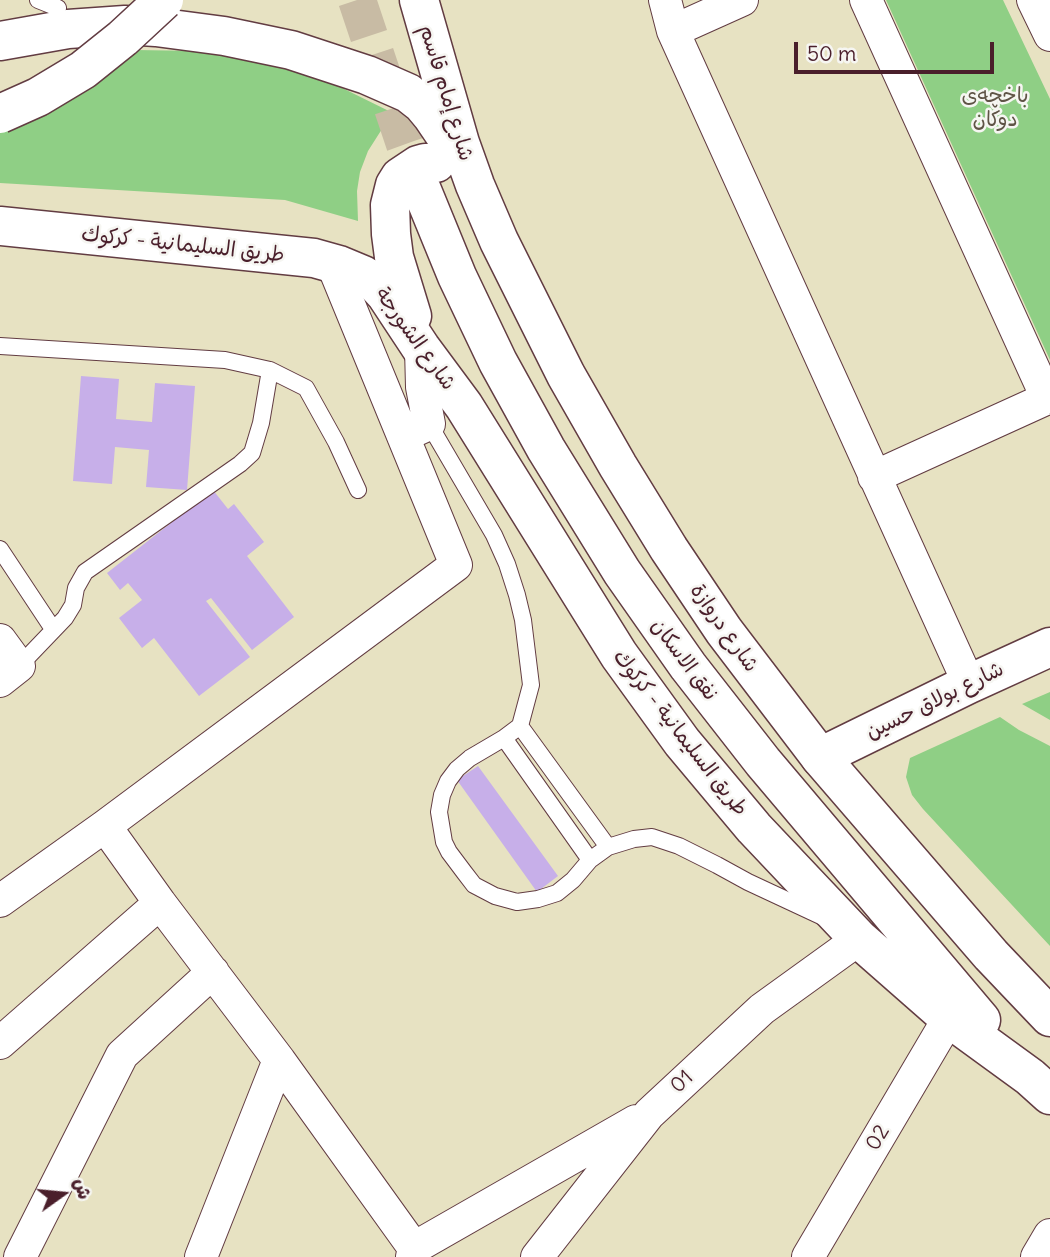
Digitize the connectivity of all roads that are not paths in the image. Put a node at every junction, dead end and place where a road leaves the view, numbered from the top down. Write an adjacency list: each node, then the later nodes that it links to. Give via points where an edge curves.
1 (163, 0): 11 (main road, bridge, via 83,70)
2 (419, 0): 12 (main road, شارع إمام قاسم)
3 (666, 0): 8 (street)
4 (742, 0): 8 (street)
5 (866, 0): 20 (street)
6 (1033, 0): 9 (street)
7 (56, 3): 10 (main road, via 24,29)
8 (673, 31): 23 (street)
9 (1050, 35)
10 (0, 41): 12 (main road, via 125,25 258,43 322,59 391,85 422,104)
11 (0, 114)
12 (475, 185): 15 (main road, شارع دروازة)
13 (421, 188): 45 (main road, نفق الاسكان, via 498,362 622,572 763,762)
14 (0, 226): 16 (main road, طريق السليمانية - كركوك, via 290,255)
15 (499, 241): 18 (main road, via 470,187 450,167 425,163 400,177 390,205 391,234); 33 (main road, شارع دروازة, via 566,375 657,529 724,631)
16 (348, 269): 18 (main road, شارع الشورجة, via 375,283); 22 (street)
17 (0, 346): 19 (lane, via 225,360)
18 (421, 348): 21 (main road, شارع الشورجة); 22 (street)
19 (270, 370): 24 (lane, via 306,388); 26 (lane, via 253,453 85,572 73,605)
20 (1049, 398): 23 (street)
21 (464, 406): 39 (main road, طريق السليمانية - كركوك, via 619,655 682,741 754,828)
22 (416, 430): 31 (lane, via 494,535 508,564 523,620 531,685); 34 (street, via 456,565)
23 (874, 477): 30 (street)
24 (358, 490)
25 (0, 549): 26 (lane)
26 (53, 629): 29 (lane)
27 (0, 640): 29 (street)
28 (1050, 647): 30 (main road, شارع بولاق حسين)
29 (9, 674)
30 (969, 684): 33 (main road, شارع بولاق حسين)
31 (520, 726): 32 (lane); 35 (lane)
32 (504, 738): 36 (lane); 36 (lane, via 457,769 442,795 439,812 444,842 455,861 474,885 517,902 557,893)
33 (820, 757): 41 (main road, شارع دروازة)
34 (105, 826): 37 (street); 38 (street)
35 (608, 847): 36 (lane); 39 (lane, via 652,837 679,846)
36 (590, 860)
37 (0, 901)
38 (160, 902): 40 (street); 43 (street)
39 (855, 935): 42 (main road, طريق السليمانية - كركوك); 46 (street, 01, via 762,1009)
40 (213, 972): 44 (street); 49 (street, via 122,1055)
41 (1050, 1017)
42 (949, 1018): 45 (main road); 52 (street, 02)
43 (0, 1043)
44 (279, 1060): 48 (street); 50 (street)
45 (1040, 1086)
46 (649, 1114): 48 (street); 51 (street, 01)
47 (1050, 1236): 53 (street)
48 (413, 1253)
49 (20, 1257)
50 (201, 1257)
51 (537, 1257)
52 (807, 1257)
53 (1037, 1257)

